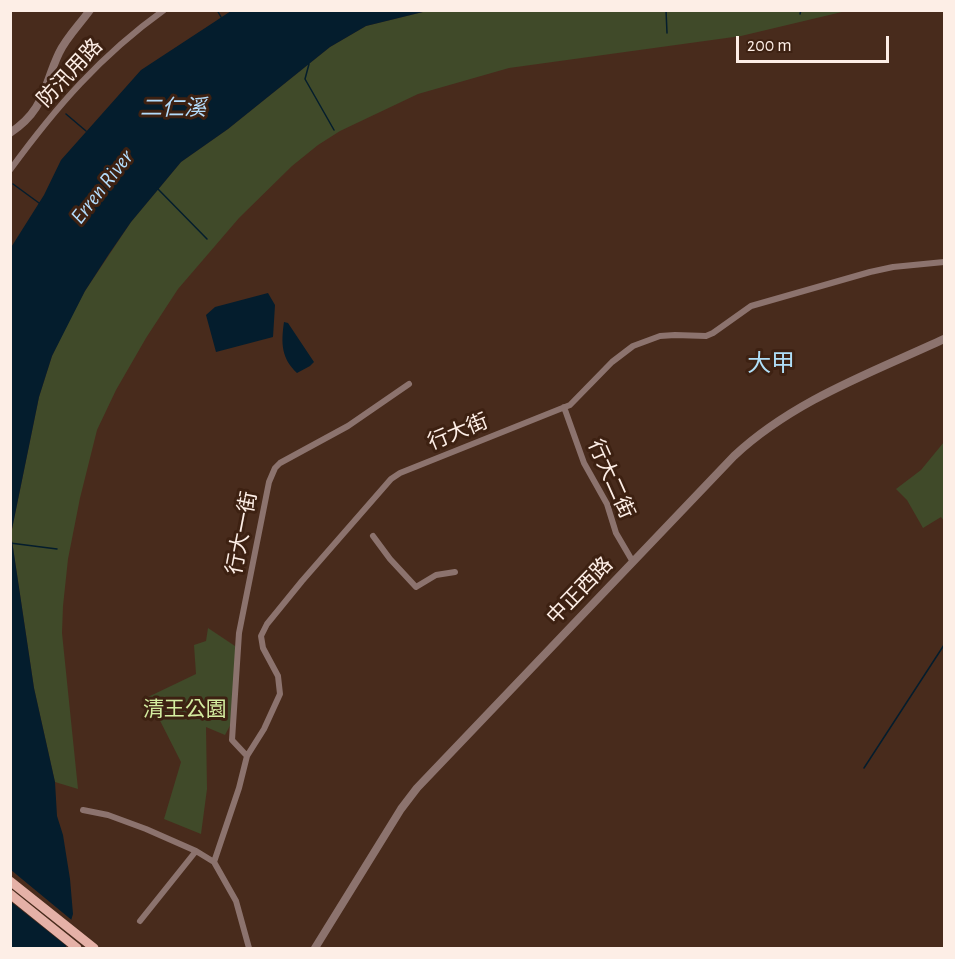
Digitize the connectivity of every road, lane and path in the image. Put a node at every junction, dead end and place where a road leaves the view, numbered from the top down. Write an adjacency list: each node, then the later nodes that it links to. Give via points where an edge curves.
1 (90, 10): 3 (street, via 60,51 33,113)
2 (164, 10): 4 (street, 防汛用路, via 83,78)
3 (10, 133)
4 (10, 170)
5 (945, 262): 8 (street, 行大街, via 870,272 751,306 706,336 660,336 633,346)
6 (945, 339): 10 (street, 中正西路, via 814,399 768,427 734,456)
7 (409, 384): 12 (street, 行大一街, via 348,426 280,463 272,472 239,633 232,740)
8 (564, 407): 10 (street, 行大二街, via 584,463); 12 (street, 行大街, via 391,479 267,624 261,636 263,648 278,676 280,694)
9 (373, 536): 11 (street, via 416,587 436,575)
10 (633, 562): 22 (street, 中正西路, via 417,788)
11 (455, 572)
12 (247, 756): 15 (street, 行大街)
13 (83, 810): 14 (street, via 108,815)
14 (196, 851): 15 (street); 18 (street)
15 (214, 862): 21 (street, via 236,901)
16 (10, 881): 20 (main road)
17 (10, 894): 19 (main road)
18 (140, 921)
19 (77, 948)
20 (94, 948)
21 (249, 948)
22 (315, 948)

